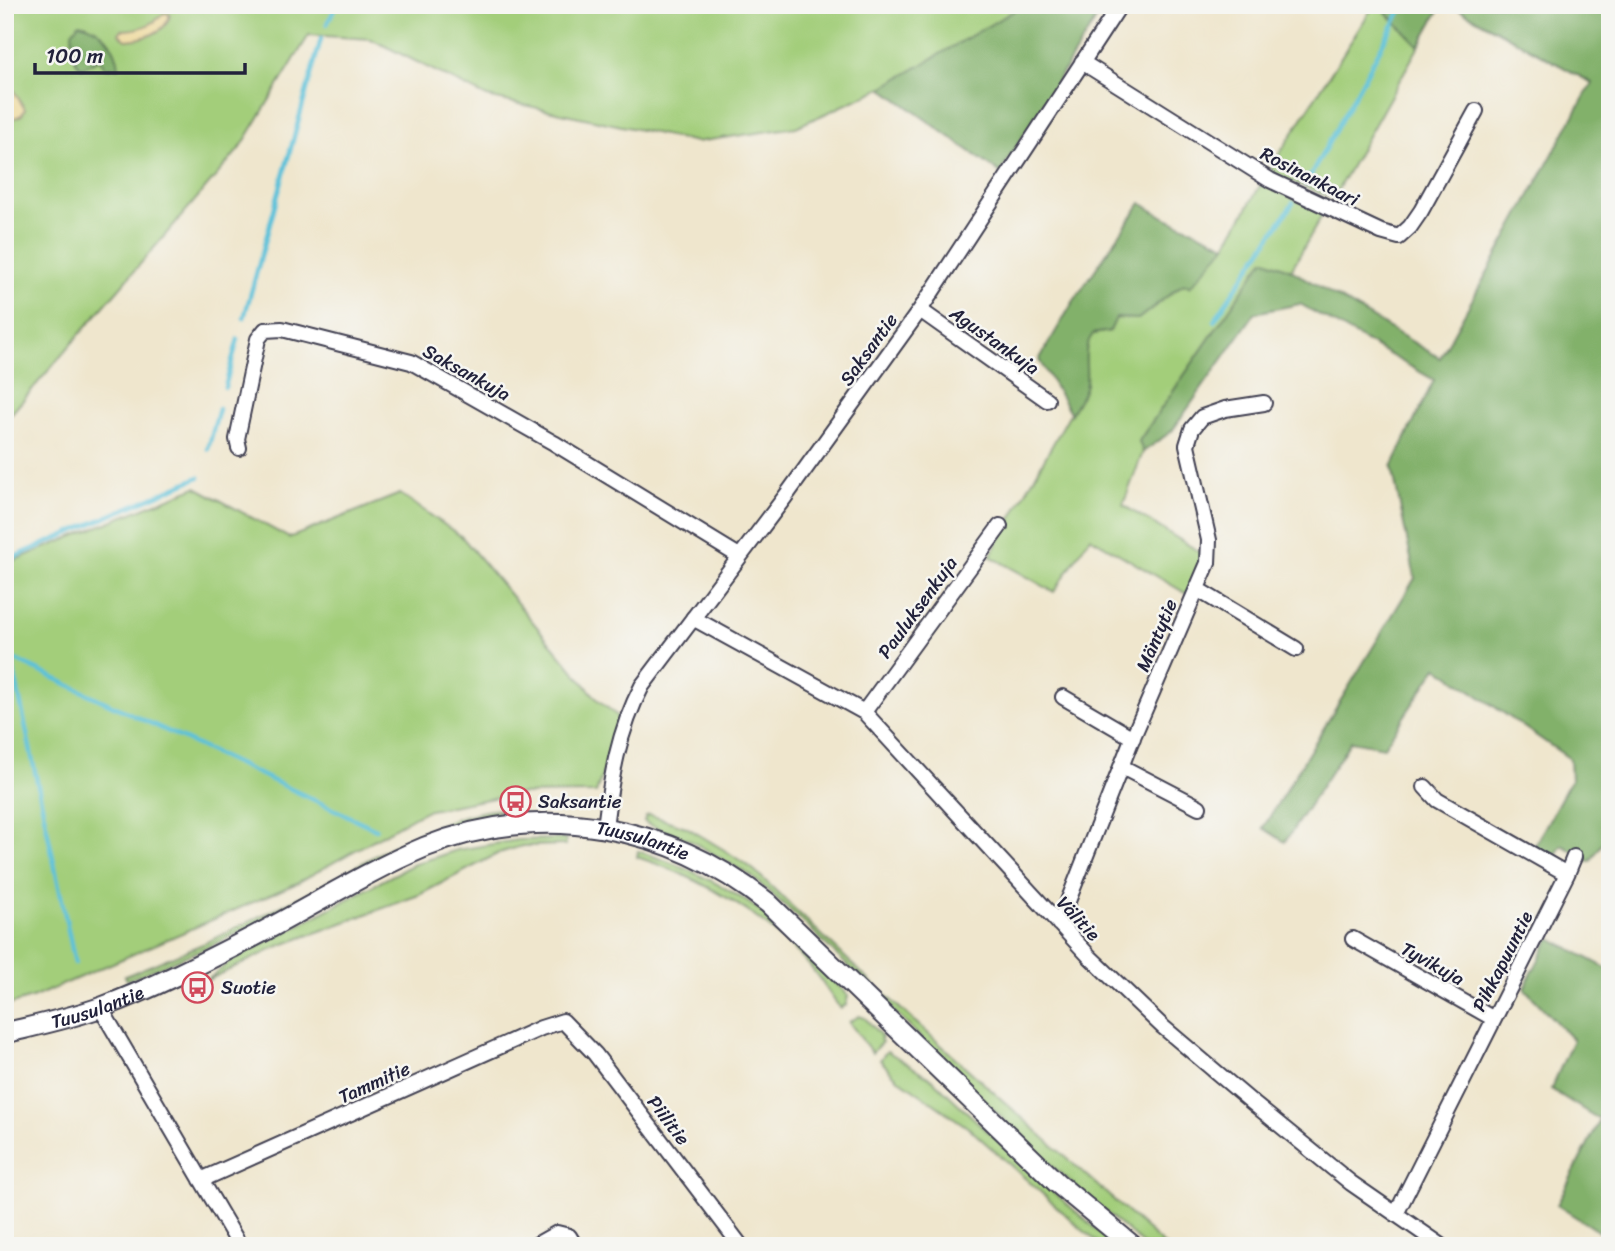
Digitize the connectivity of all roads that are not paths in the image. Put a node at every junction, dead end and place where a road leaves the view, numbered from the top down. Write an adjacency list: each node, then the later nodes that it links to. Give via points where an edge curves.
1 (1120, 5): 2 (street, Saksantie)
2 (1082, 62): 3 (street, Rosinankaari, via 1270,180 1399,237 1421,211); 4 (street, Saksantie)
3 (1476, 111)
4 (920, 310): 5 (street, Agustankuja); 9 (street, Saksantie)
5 (1047, 400)
6 (1264, 403): 10 (street, Mäntytie, via 1202,417 1186,445 1209,540 1208,563)
7 (239, 448): 9 (street, Saksankuja, via 237,439 258,339 265,330 282,329 411,362)
8 (1000, 526): 14 (street, Pauluksenkuja)
9 (739, 555): 11 (street, Saksantie)
10 (1197, 589): 12 (street); 15 (street, Mäntytie)
11 (693, 618): 14 (street, Välitie); 19 (street, Saksantie, via 642,686 628,714)
12 (1296, 649)
13 (1063, 697): 15 (street)
14 (864, 712): 22 (street, Välitie)
15 (1133, 738): 16 (street, Mäntytie)
16 (1122, 767): 18 (street); 22 (street, Mäntytie)
17 (1425, 787): 21 (street, via 1437,800)
18 (1199, 807)
19 (605, 828): 24 (main road, Tuusulantie, via 524,824 444,840 247,940); 34 (main road, Tuusulantie, via 690,854 768,903 1058,1183)
20 (1574, 857): 21 (street, Pihkapuuntie)
21 (1567, 874): 25 (street, Pihkapuuntie)
22 (1059, 924): 29 (street, Välitie, via 1208,1066)
23 (1353, 939): 25 (street, Tyvikuja)
24 (100, 1007): 27 (main road, Tuusulantie); 28 (street)
25 (1494, 1019): 29 (street, Pihkapuuntie)
26 (563, 1021): 28 (street, Tammitie); 33 (street, Piilitie, via 595,1054)
27 (5, 1033)
28 (201, 1180): 31 (street)
29 (1396, 1214): 35 (street, Välitie)
30 (572, 1241): 32 (street, via 557,1233)
31 (240, 1246)
32 (534, 1246)
33 (741, 1246)
34 (1133, 1246)
35 (1442, 1246)

